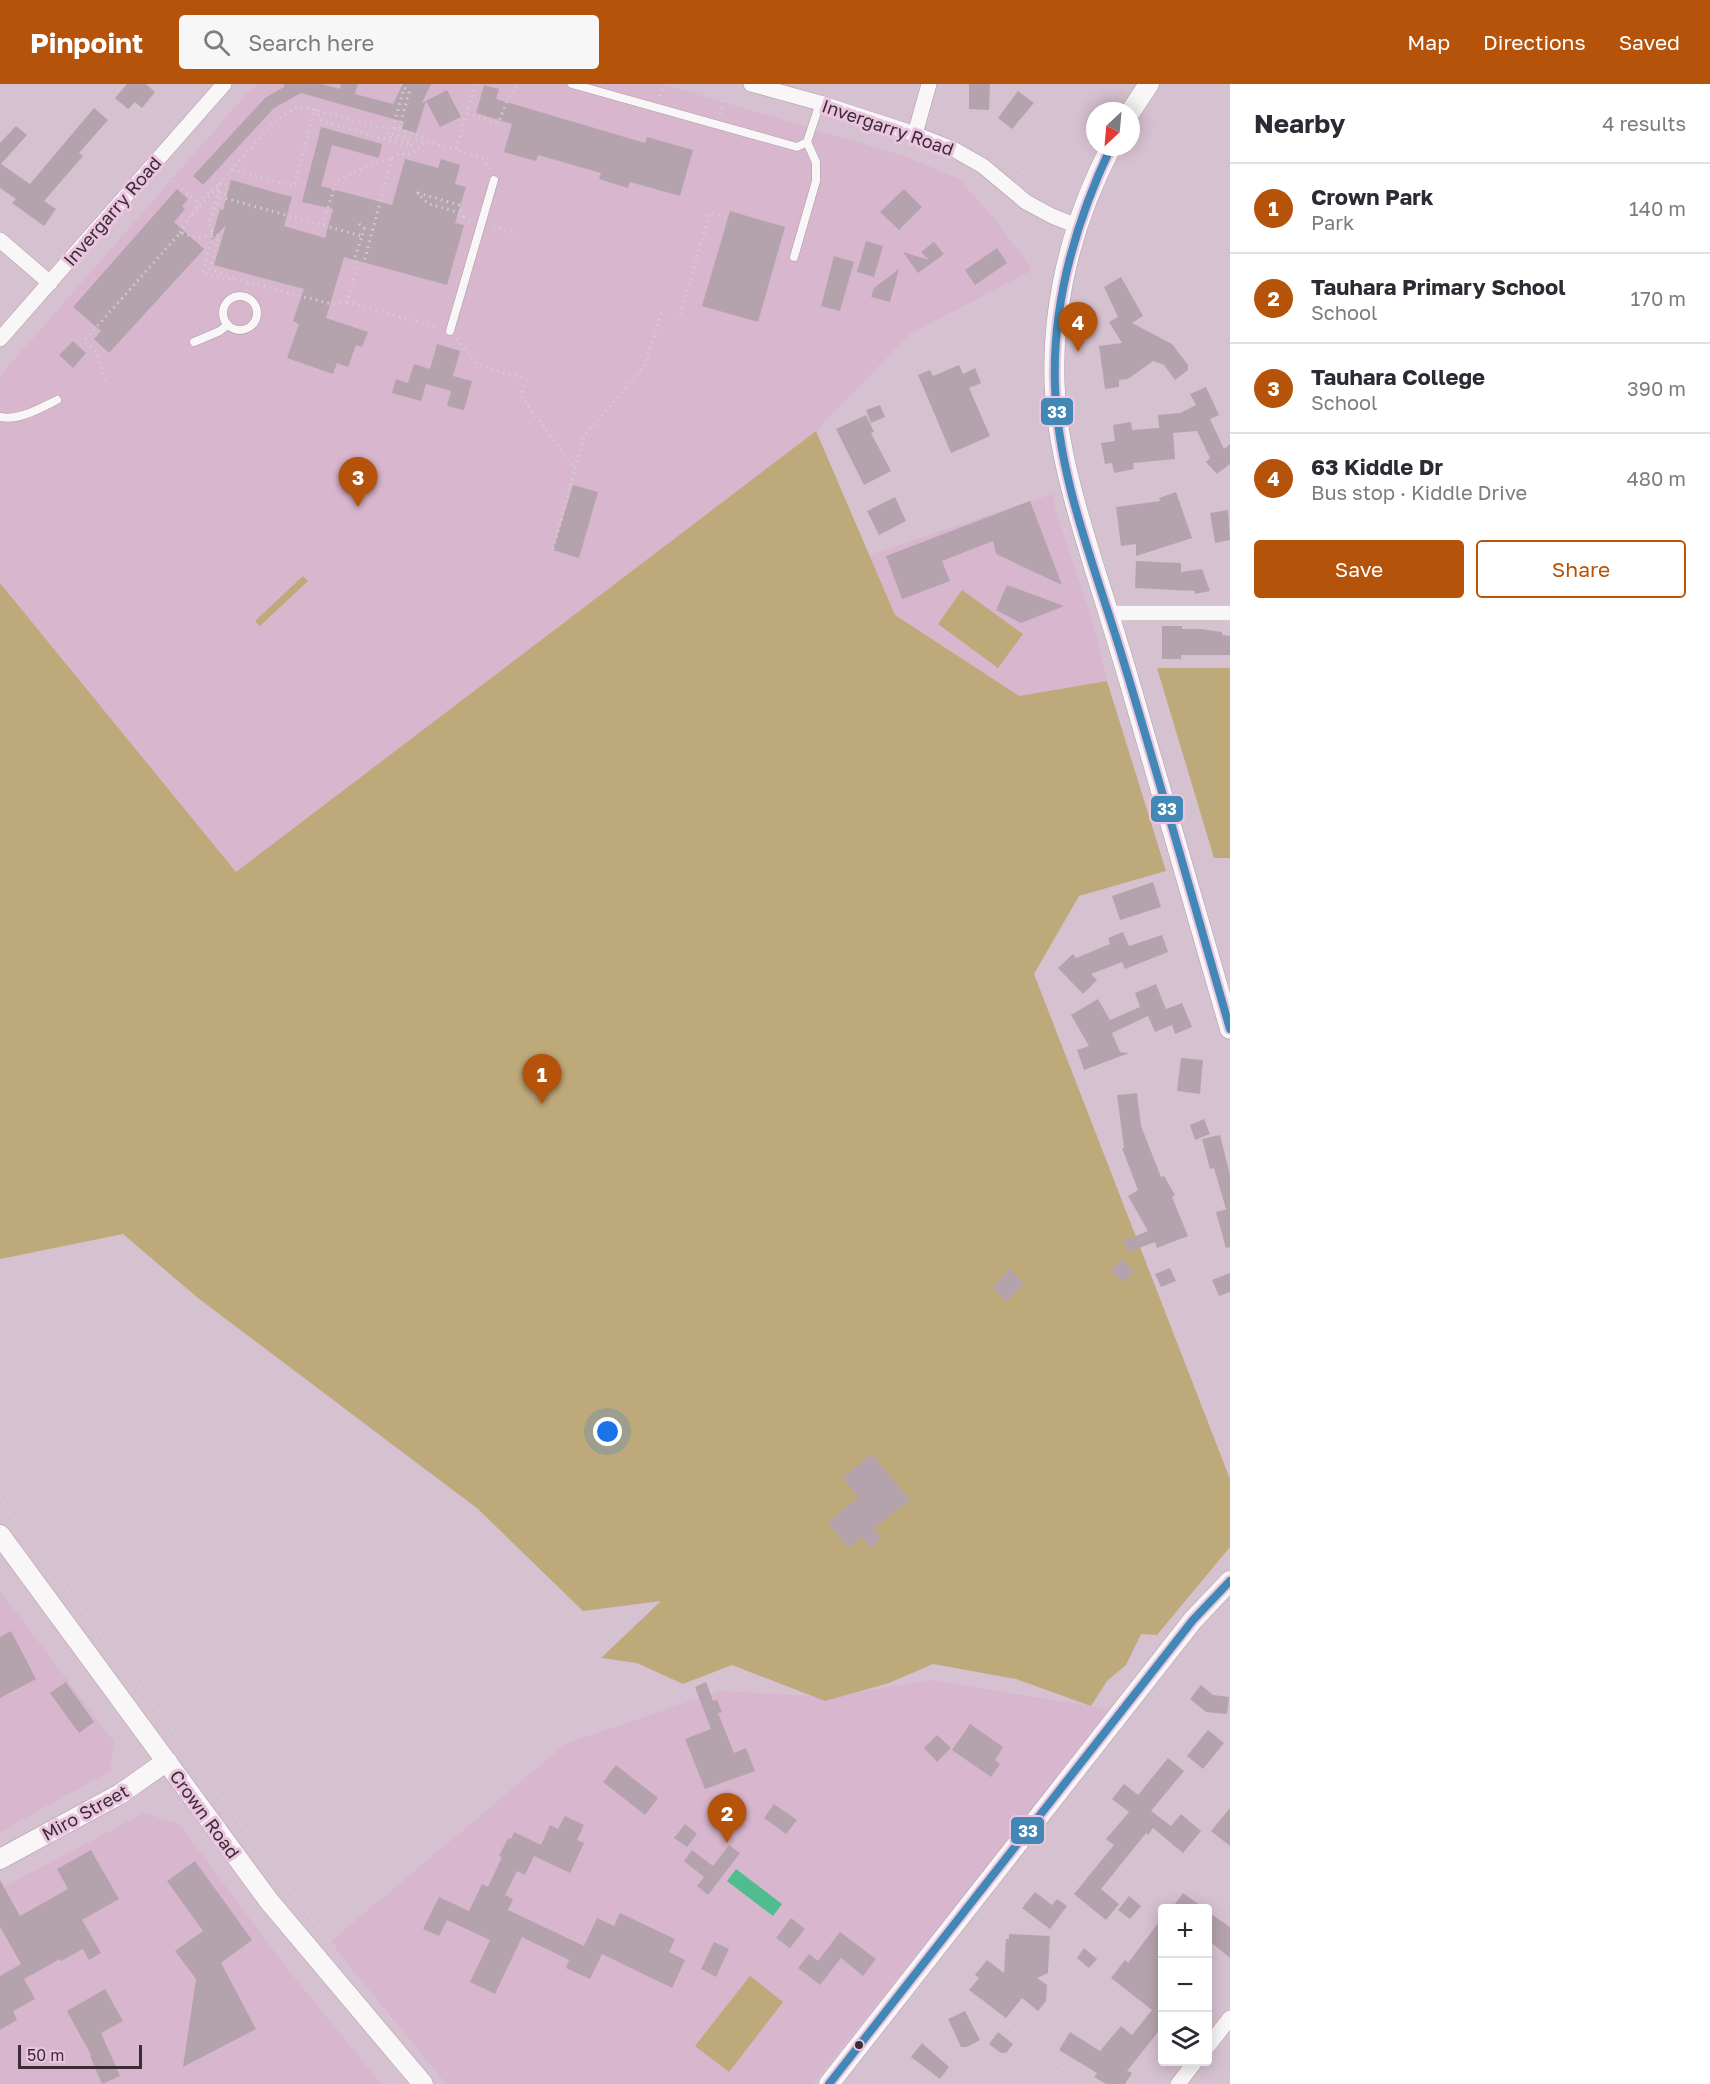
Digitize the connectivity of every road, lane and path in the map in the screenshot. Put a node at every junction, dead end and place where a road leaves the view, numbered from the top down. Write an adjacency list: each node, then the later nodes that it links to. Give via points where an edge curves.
1 (224, 84): 52 (street, Invergarry Road)
2 (400, 84): 10 (path)
3 (475, 84): 16 (path)
4 (518, 84): 16 (path, via 498,123)
5 (572, 84): 22 (lane, via 796,147)
6 (664, 84): 12 (path)
7 (751, 84): 14 (street, Invergarry Road)
8 (929, 84): 20 (street)
9 (1149, 84): 13 (street)
10 (404, 88): 18 (path); 19 (path, via 409,92)
11 (724, 100): 17 (path)
12 (658, 101)
13 (1137, 102)
14 (819, 103): 20 (street, Invergarry Road); 22 (lane)
15 (315, 109): 18 (path); 21 (path, via 322,121 355,131 411,147 412,143 387,136 388,133); 27 (path, via 299,106 277,119); 27 (path, via 294,186)
16 (467, 114): 23 (path)
17 (718, 119)
18 (393, 128): 19 (path)
19 (399, 129): 21 (path)
20 (915, 134): 40 (street, Invergarry Road, via 972,158 1026,202)
21 (425, 141): 23 (path); 25 (path, via 408,155 400,153)
22 (807, 142): 48 (lane, via 816,162 816,181)
23 (456, 150): 29 (path, via 484,159)
24 (1107, 156): 40 (street)
25 (392, 159): 38 (path, via 336,181); 42 (path)
26 (1000, 163): 31 (path, via 1010,161 1044,189)
27 (232, 170): 30 (path)
28 (169, 176): 32 (path)
29 (494, 180): 58 (lane)
30 (220, 183): 32 (path); 33 (path); 38 (path, via 228,185 224,198); 45 (path, via 209,223)
31 (1060, 195)
32 (198, 203): 33 (path)
33 (192, 215): 44 (path)
34 (463, 217): 34 (path, via 425,203 418,193 459,205); 36 (path)
35 (726, 217): 56 (path, via 710,213)
36 (476, 222)
37 (359, 224): 41 (path)
38 (322, 225): 46 (path)
39 (486, 225): 43 (path)
40 (1077, 226): 66 (street, via 1055,322 1058,421 1068,480)
41 (364, 228): 42 (path); 46 (path)
42 (374, 228): 49 (path)
43 (517, 233)
44 (180, 234): 45 (path, via 199,238); 61 (path, via 84,341 96,352)
45 (213, 234): 50 (path, via 219,236 210,269); 50 (path, via 202,273)
46 (362, 236): 54 (path)
47 (0, 240): 52 (street)
48 (794, 257)
49 (364, 262)
50 (237, 279): 51 (path)
51 (249, 282): 53 (path); 54 (path, via 331,304)
52 (50, 283): 59 (street, Invergarry Road)
53 (245, 297): 57 (lane, via 234,297 225,304 222,315); 57 (lane, via 256,308 253,325 243,330)
54 (347, 302): 58 (path)
55 (662, 309): 64 (path, via 646,364 584,436)
56 (680, 314)
57 (227, 325): 60 (lane)
58 (450, 331): 64 (path, via 477,364 526,379 521,396)
59 (0, 339)
60 (194, 342)
61 (105, 380)
62 (57, 400): 63 (lane, via 19,417)
63 (0, 417)
64 (575, 469): 65 (path)
65 (553, 549)
66 (1109, 613): 67 (street); 68 (street)
67 (1230, 613)
68 (1230, 1029)
69 (0, 1498): 74 (path)
70 (0, 1534): 72 (street, Crown Road)
71 (1230, 1581): 75 (street, via 1192,1620)
72 (167, 1761): 73 (street, Miro Street, via 120,1794); 79 (street, Crown Road, via 269,1901)
73 (0, 1858)
74 (336, 1948)
75 (925, 1961): 80 (street); 81 (path)
76 (1230, 2018): 77 (street)
77 (1212, 2041)
78 (1192, 2066): 82 (street)
79 (423, 2084)
80 (829, 2084)
81 (1083, 2084)
82 (1178, 2084)

